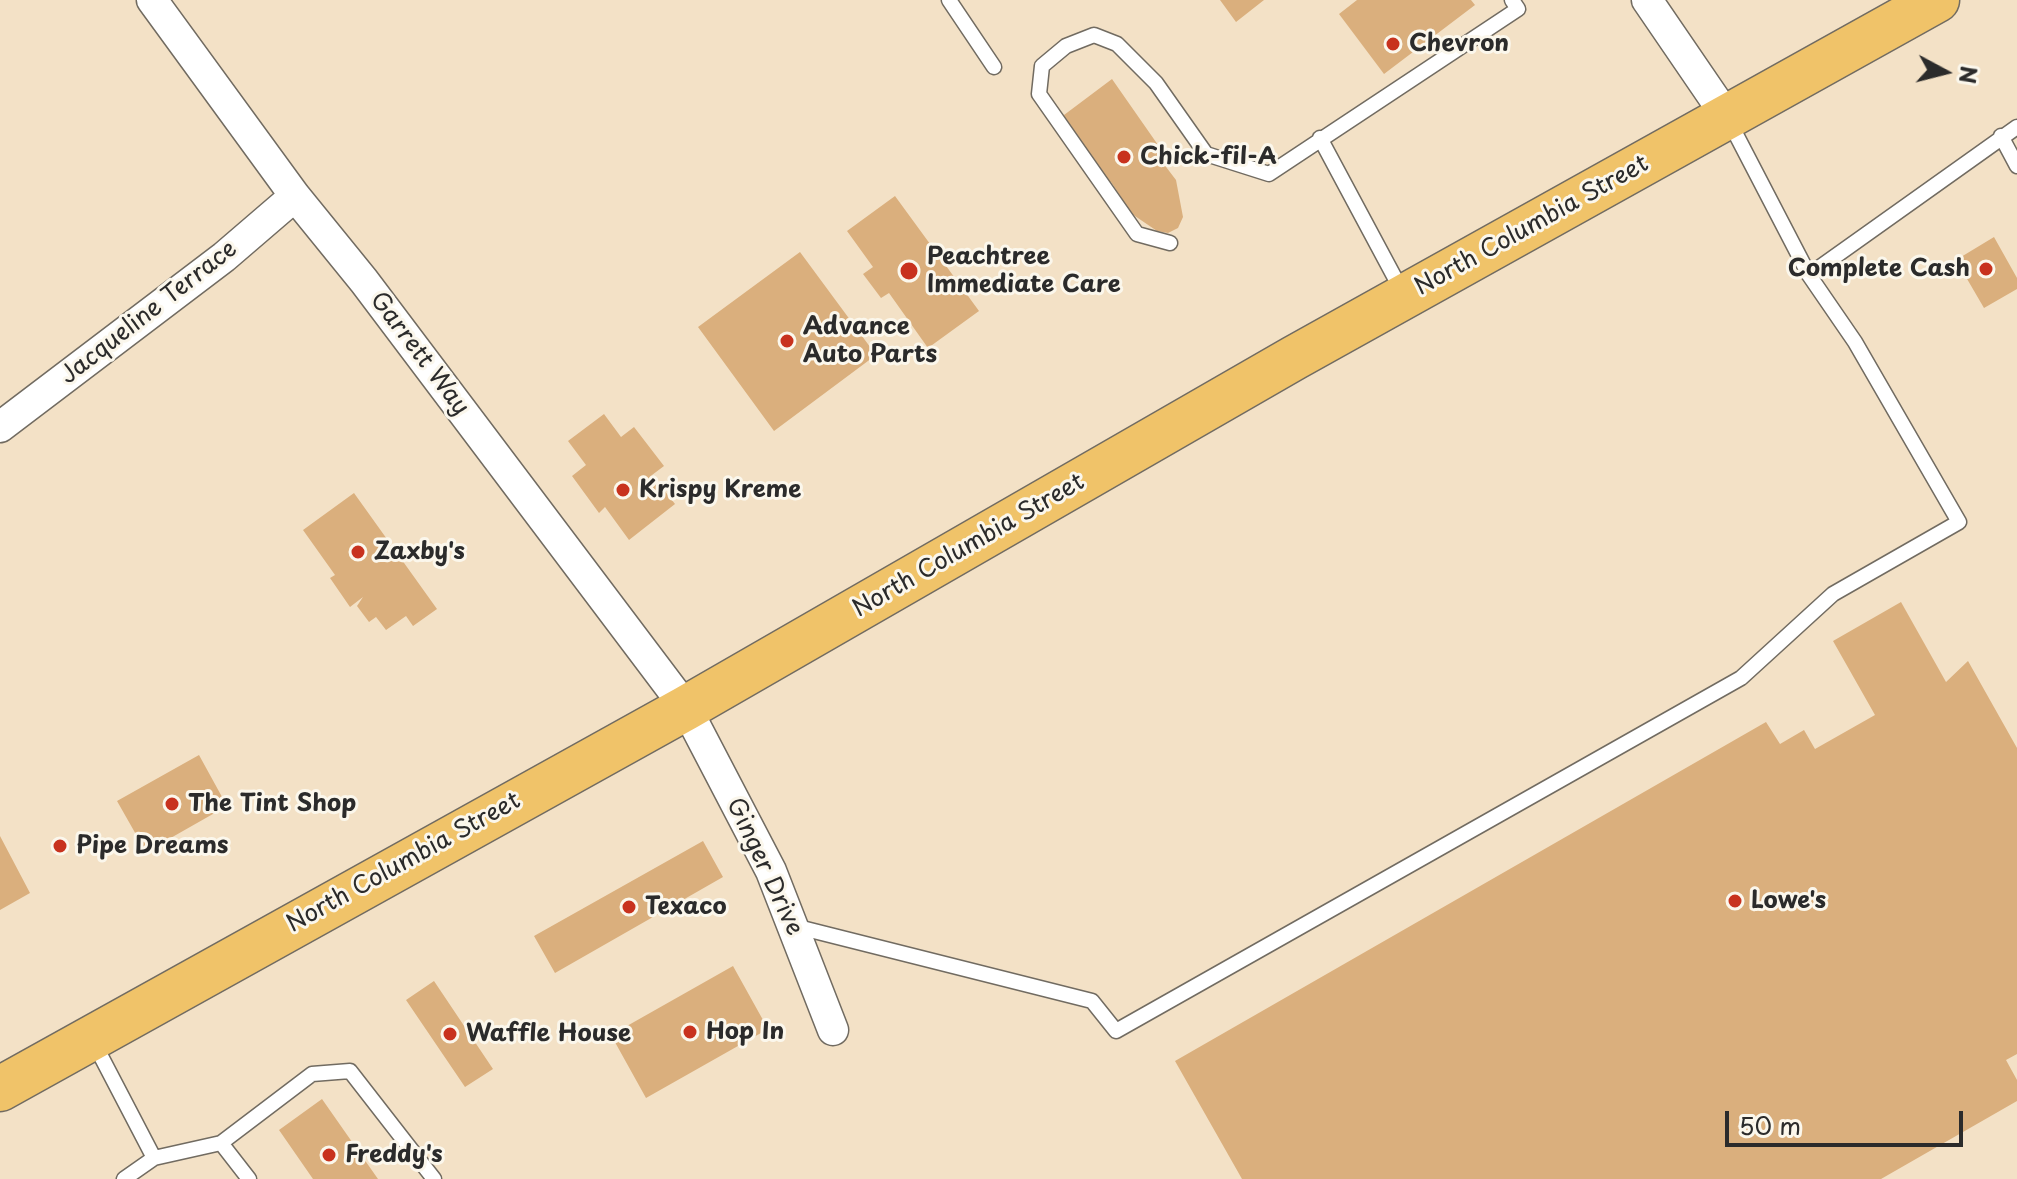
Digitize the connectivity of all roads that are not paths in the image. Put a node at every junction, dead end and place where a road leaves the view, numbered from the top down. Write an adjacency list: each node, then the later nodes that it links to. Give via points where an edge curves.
1 (152, 0): 12 (street, Garrett Way)
2 (949, 0): 6 (lane)
3 (1512, 0): 10 (lane, via 1518,9)
4 (1647, 0): 7 (street)
5 (1937, 0): 7 (main road, North Columbia Street)
6 (994, 67)
7 (1727, 117): 14 (lane); 15 (main road, North Columbia Street)
8 (2017, 127): 9 (lane)
9 (2001, 136): 11 (lane); 14 (lane)
10 (1320, 138): 13 (lane, via 1269,174 1206,154 1156,83 1117,44 1094,35 1066,46 1042,66 1039,94 1137,234); 15 (lane)
11 (2017, 166)
12 (295, 196): 16 (street, Jacqueline Terrace, via 224,257); 17 (street, Garrett Way)
13 (1170, 243)
14 (1809, 275): 18 (lane, via 1855,342 1959,522 1833,594 1741,678 1116,1031 1092,1001)
15 (1405, 297): 17 (main road, North Columbia Street)
16 (0, 427)
17 (686, 708): 18 (street, Ginger Drive, via 771,871); 20 (main road, North Columbia Street)
18 (793, 926): 19 (street, Ginger Drive)
19 (833, 1030)
20 (91, 1037): 21 (main road, North Columbia Street); 23 (lane)
21 (0, 1089)
22 (221, 1143): 23 (lane); 25 (lane); 26 (lane, via 312,1074 350,1071)
23 (154, 1158): 24 (lane)
24 (124, 1179)
25 (249, 1179)
26 (434, 1179)

